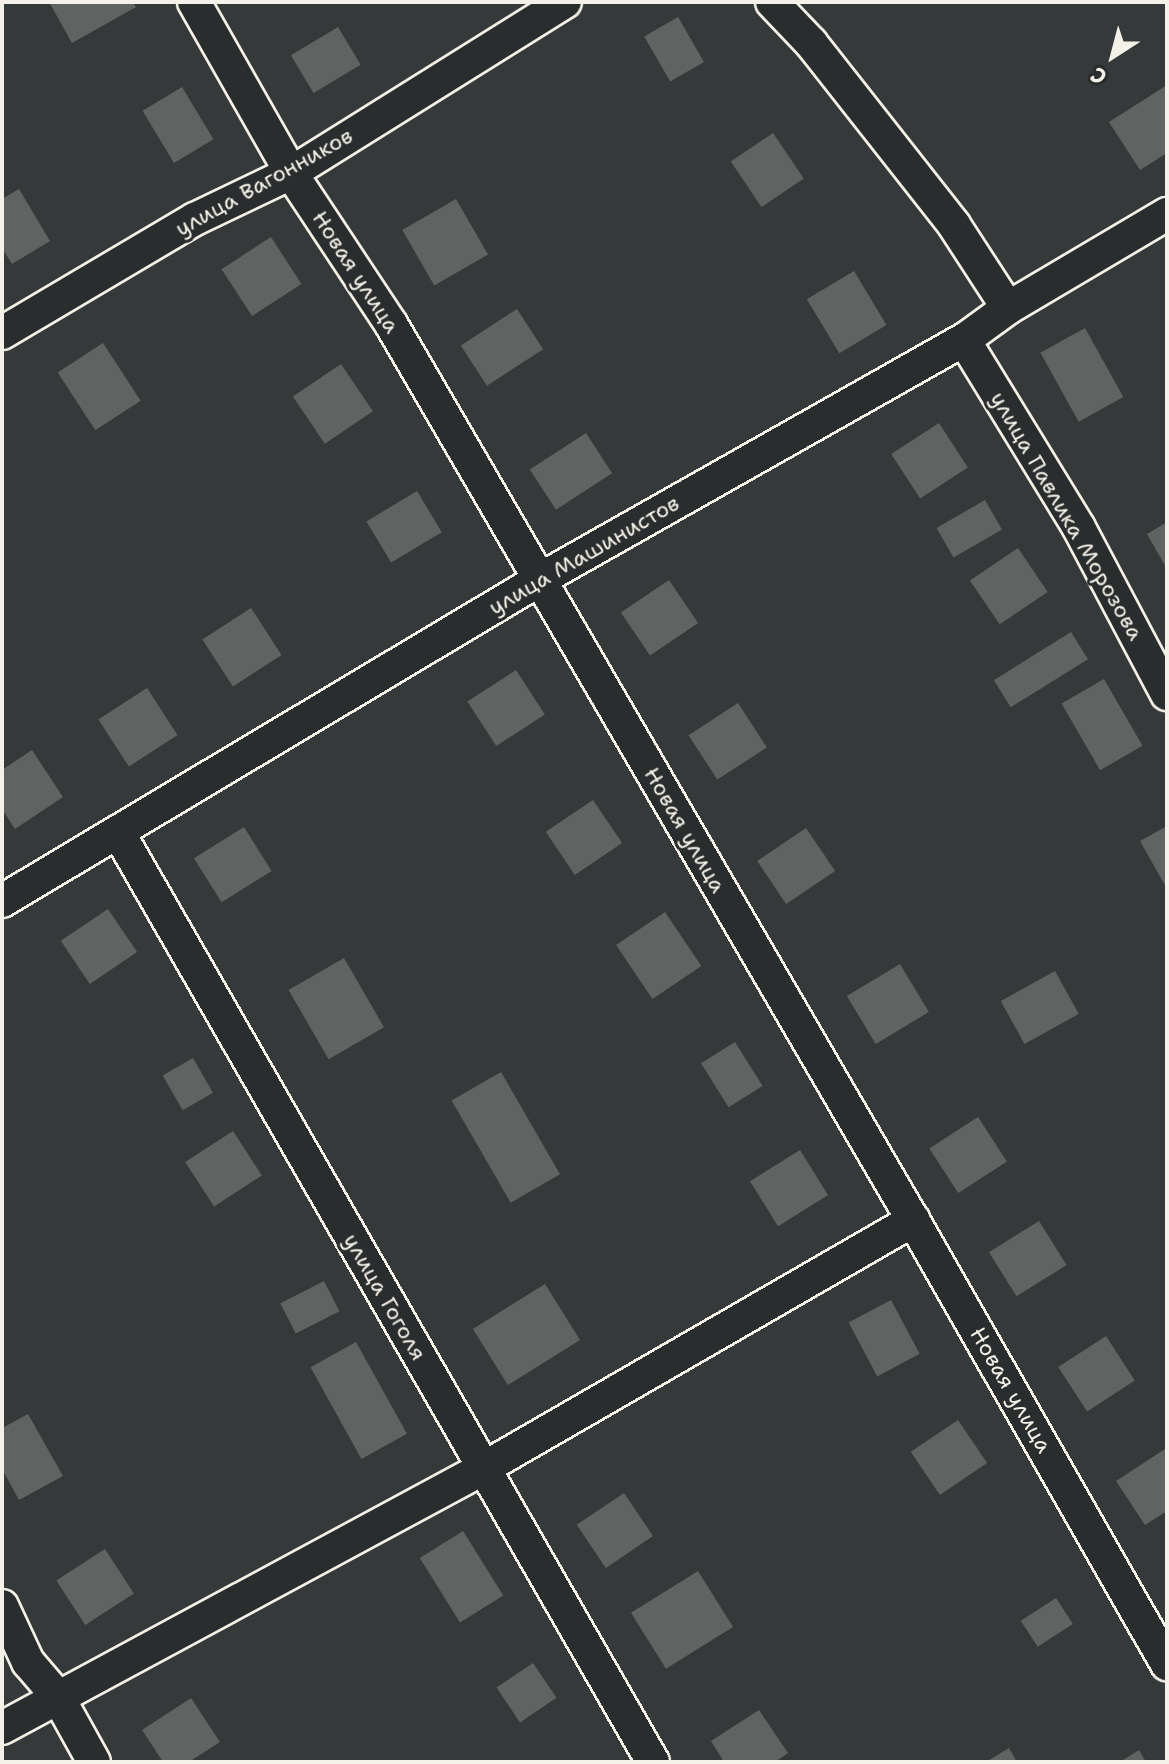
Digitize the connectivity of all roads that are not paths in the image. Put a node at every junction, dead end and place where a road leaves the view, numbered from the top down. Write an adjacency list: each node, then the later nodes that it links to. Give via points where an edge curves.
1 (194, 2): 4 (street, Новая улица)
2 (565, 2): 4 (street, улица Вагонников)
3 (772, 2): 6 (street, via 811,43 954,225)
4 (291, 173): 7 (street, улица Вагонников, via 195,219); 9 (street, Новая улица, via 391,324)
5 (1167, 214): 6 (street, улица Машинистов)
6 (1008, 308): 8 (street, улица Машинистов)
7 (2, 333)
8 (964, 340): 9 (street, улица Машинистов); 10 (street, улица Павлика Морозова, via 1079,528)
9 (539, 580): 11 (street, улица Машинистов); 13 (street, Новая улица)
10 (1167, 694)
11 (118, 832): 12 (street, улица Машинистов); 14 (street, улица Гоголя)
12 (2, 901)
13 (913, 1220): 14 (street); 16 (street, Новая улица)
14 (484, 1468): 17 (street); 20 (street, улица Гоголя)
15 (2, 1606): 17 (street, via 28,1662)
16 (1167, 1664)
17 (58, 1697): 18 (street); 19 (street)
18 (2, 1728)
19 (94, 1762)
20 (653, 1762)

